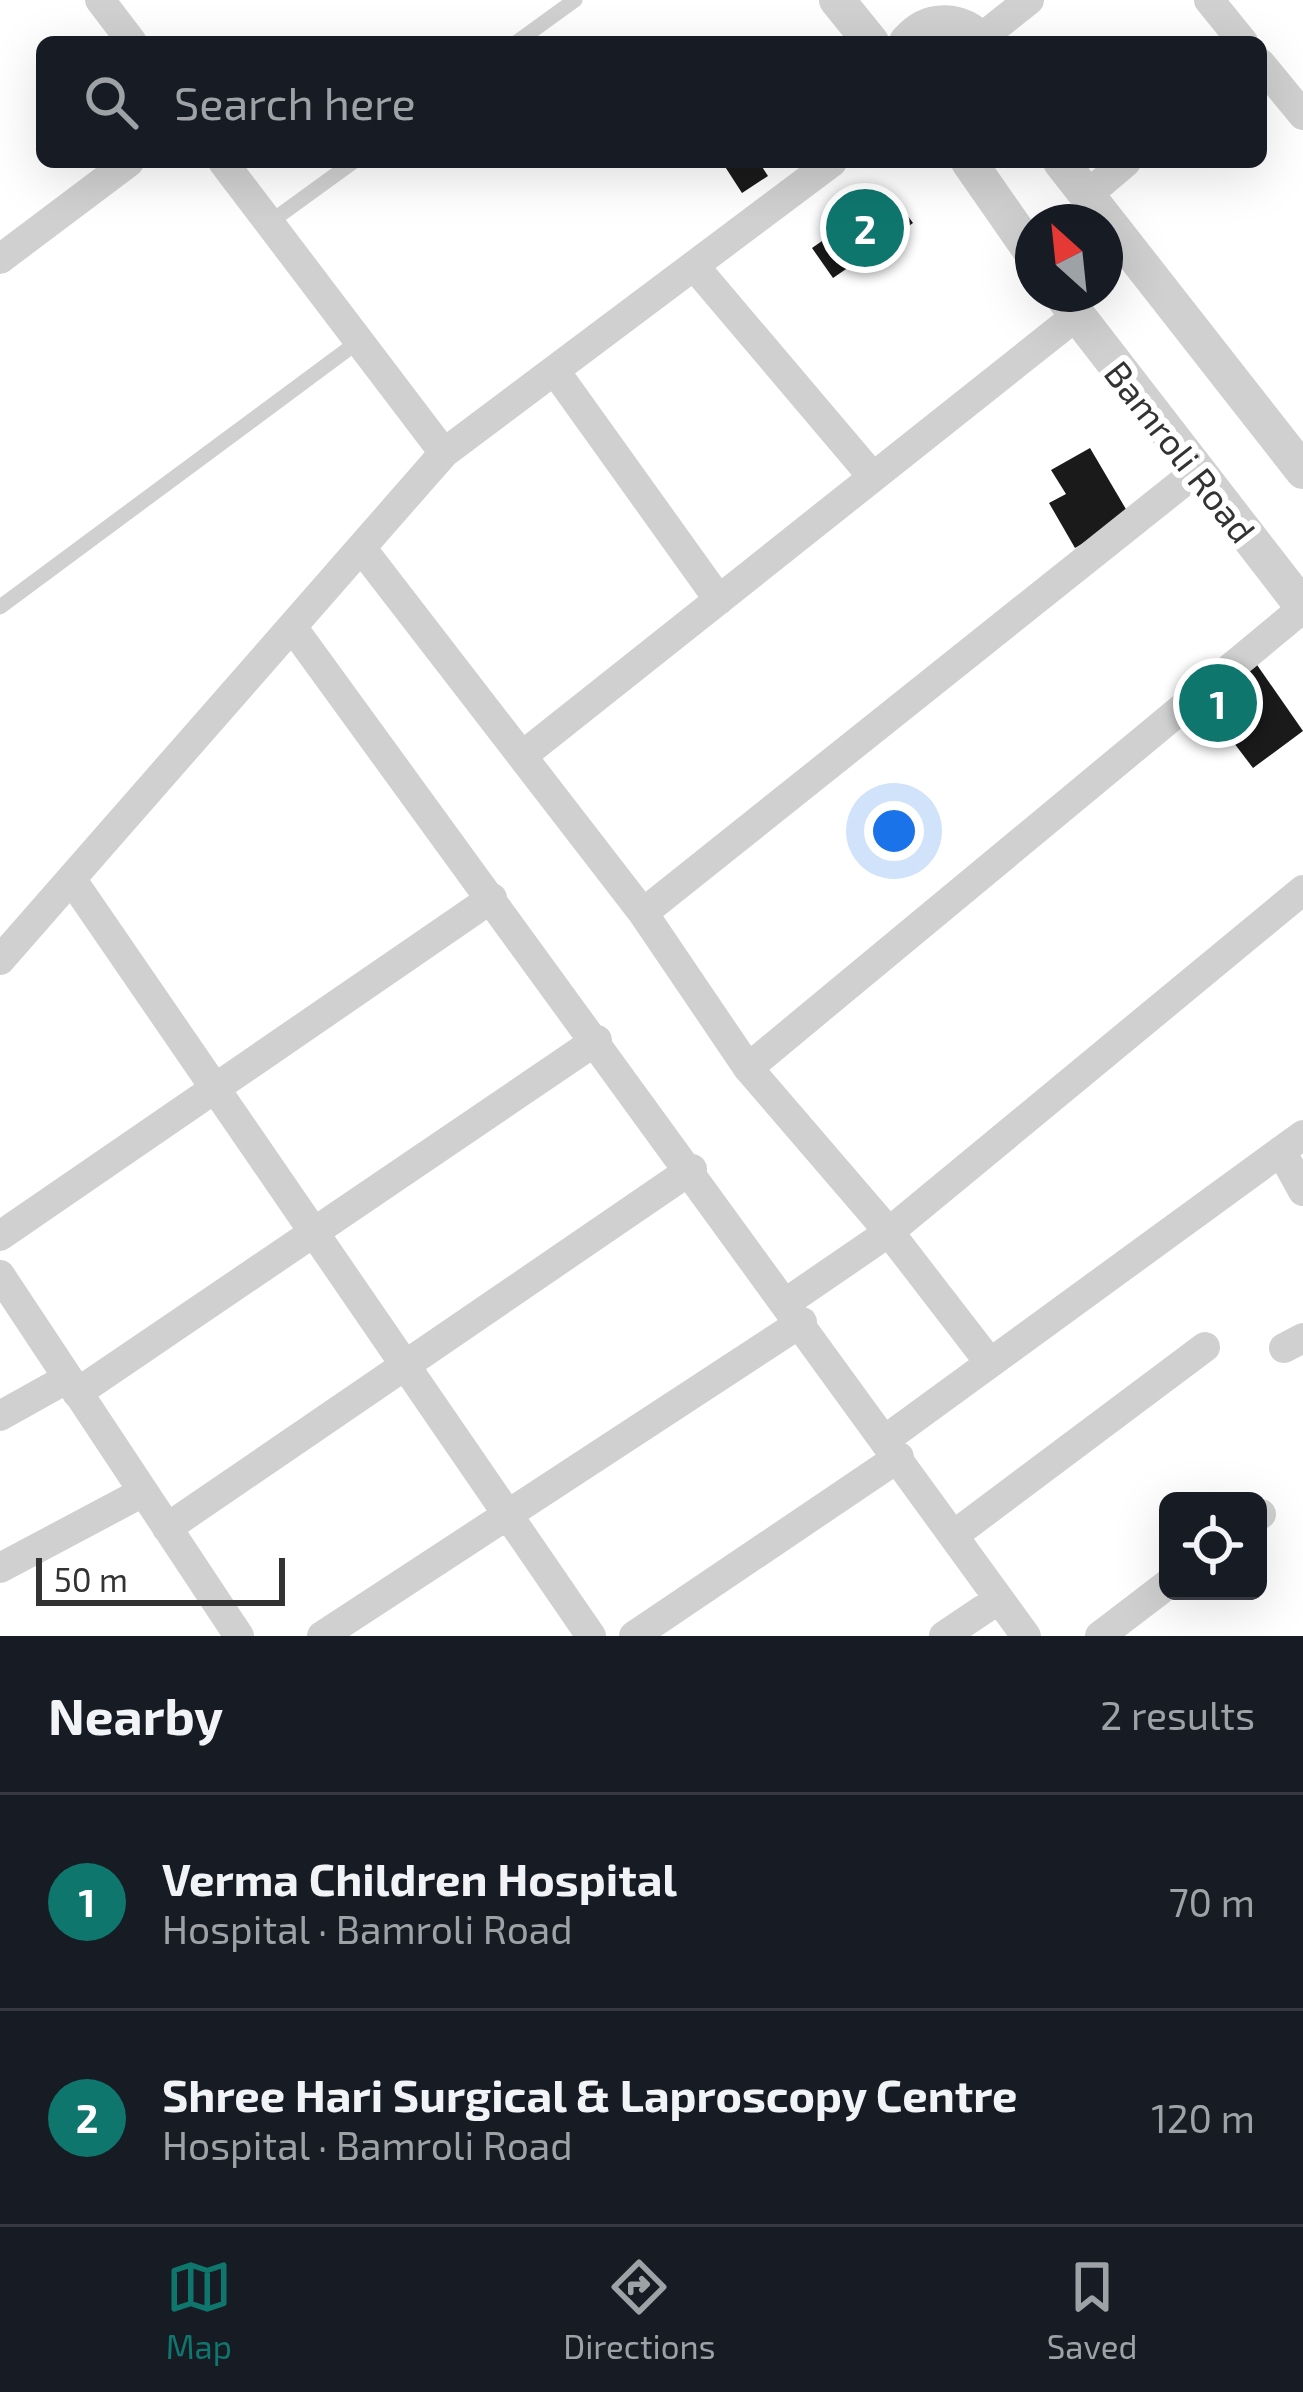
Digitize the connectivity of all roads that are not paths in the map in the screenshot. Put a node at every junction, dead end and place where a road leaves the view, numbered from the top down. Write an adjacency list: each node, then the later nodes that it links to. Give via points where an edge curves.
1 (574, 0): 8 (lane)
2 (837, 0): 9 (street)
3 (1029, 0): 6 (street)
4 (1209, 0): 11 (street)
5 (112, 4): 7 (street)
6 (961, 26): 10 (street, via 927,26)
7 (129, 36)
8 (525, 36)
9 (866, 36)
10 (914, 36)
11 (1238, 36)
12 (1267, 71): 13 (street)
13 (1303, 115)
14 (120, 168): 24 (street)
15 (228, 168): 22 (street)
16 (345, 168): 22 (lane)
17 (824, 168): 25 (street)
18 (973, 168): 23 (street)
19 (1066, 168): 21 (street)
20 (1119, 168): 21 (street)
21 (1087, 195): 32 (street)
22 (269, 223): 28 (street)
23 (1015, 228)
24 (0, 260)
25 (695, 267): 29 (street); 33 (street)
26 (1061, 312): 33 (street)
27 (1074, 312): 31 (street, Bamroli Road)
28 (359, 341): 30 (street); 36 (lane)
29 (555, 371): 30 (street); 35 (street)
30 (444, 453): 34 (street)
31 (1197, 471): 37 (street, Bamroli Road); 43 (street)
32 (1303, 471)
33 (873, 477): 35 (street)
34 (362, 549): 38 (street); 39 (street)
35 (718, 600): 39 (street)
36 (0, 607)
37 (1303, 608): 46 (street)
38 (293, 628): 40 (street); 42 (street)
39 (522, 756): 43 (street)
40 (72, 880): 44 (street); 47 (street)
41 (1303, 890): 52 (street)
42 (492, 898): 45 (street); 47 (street)
43 (643, 913): 46 (street)
44 (0, 960)
45 (597, 1040): 49 (street); 51 (street)
46 (748, 1067): 52 (street)
47 (215, 1088): 51 (street); 53 (street)
48 (1292, 1143): 50 (street); 57 (street)
49 (692, 1169): 55 (street); 58 (street)
50 (1303, 1191)
51 (317, 1230): 58 (street); 59 (street)
52 (889, 1232): 55 (street); 57 (street)
53 (0, 1236)
54 (0, 1275): 59 (street)
55 (794, 1312): 61 (street); 63 (street)
56 (1205, 1347): 65 (street)
57 (990, 1363): 61 (street)
58 (404, 1366): 63 (street); 64 (street)
59 (73, 1386): 60 (street); 62 (street)
60 (0, 1416)
61 (892, 1448): 65 (street); 72 (street)
62 (143, 1492): 64 (street); 66 (street)
63 (507, 1515): 70 (street); 71 (street)
64 (167, 1528): 69 (street)
65 (954, 1535): 68 (street)
66 (3, 1560)
67 (1159, 1591): 75 (street)
68 (999, 1599): 73 (street); 74 (street)
69 (237, 1635)
70 (322, 1636)
71 (591, 1636)
72 (634, 1636)
73 (944, 1636)
74 (1026, 1636)
75 (1100, 1636)

